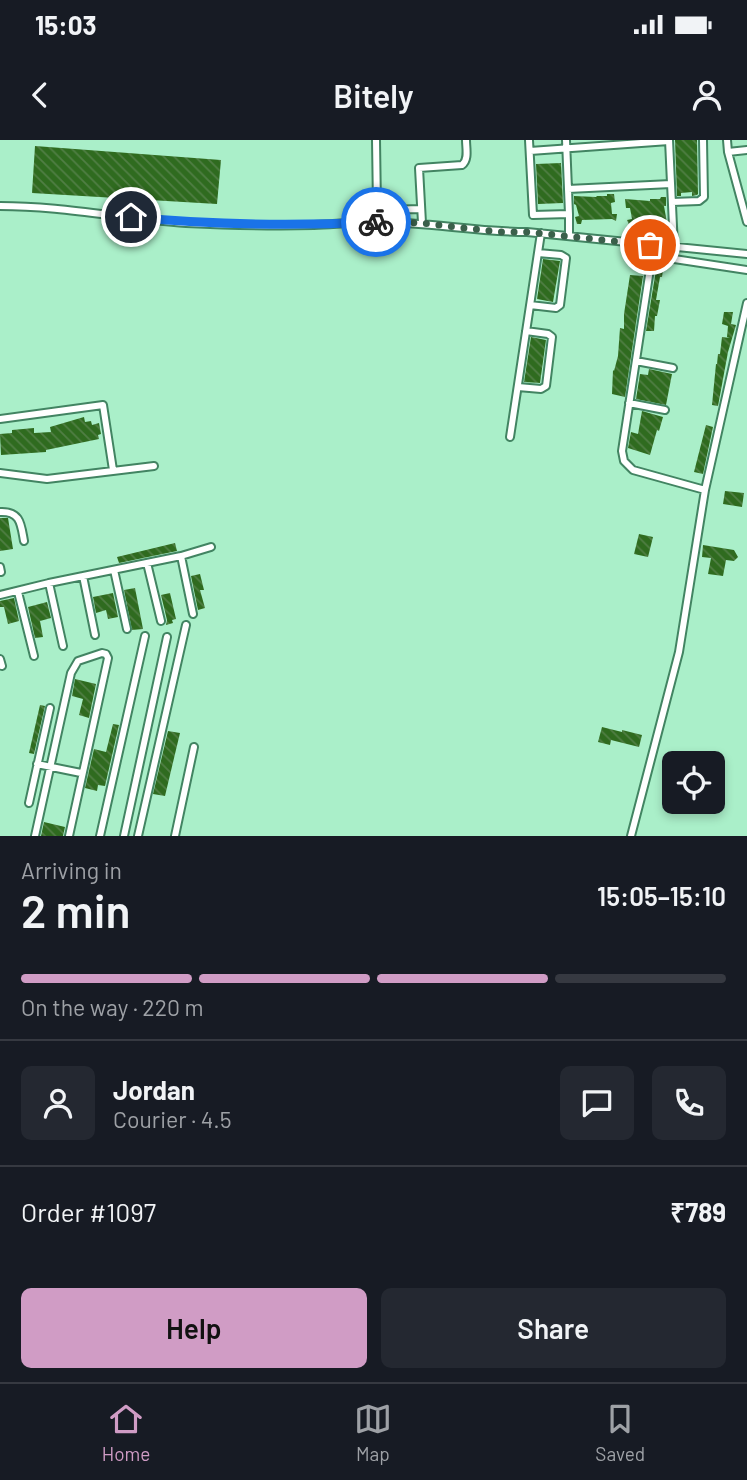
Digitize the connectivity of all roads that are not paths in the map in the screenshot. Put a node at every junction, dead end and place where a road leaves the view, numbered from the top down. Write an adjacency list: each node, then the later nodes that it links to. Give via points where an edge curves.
1 (376, 140): 16 (street, via 377,207)
2 (466, 140): 16 (street, via 467,158 462,165 419,168)
3 (529, 140): 10 (street)
4 (566, 140): 8 (street)
5 (703, 140): 14 (street, via 704,197)
6 (727, 140): 11 (street)
7 (669, 141): 8 (street); 12 (street)
8 (567, 148): 10 (street); 13 (street)
9 (747, 150): 11 (street)
10 (530, 151): 17 (street, via 533,215)
11 (728, 152): 18 (street)
12 (671, 184): 13 (street); 14 (street)
13 (568, 189): 17 (street)
14 (672, 202): 22 (street)
15 (0, 206): 19 (street, via 224,224)
16 (421, 209): 19 (street)
17 (569, 214): 21 (street)
18 (747, 222)
19 (422, 223): 20 (street)
20 (541, 233): 21 (street); 23 (street)
21 (569, 236): 22 (street)
22 (674, 248): 24 (street)
23 (538, 253): 27 (street); 27 (street, via 566,258 560,304 556,308)
24 (747, 254)
25 (747, 270): 29 (street, via 661,257 653,261)
26 (747, 303): 39 (street)
27 (530, 305): 28 (street)
28 (526, 331): 31 (street); 31 (street, via 552,338 546,386)
29 (636, 361): 30 (street); 32 (street)
30 (673, 368)
31 (518, 387): 35 (street)
32 (629, 403): 33 (street); 39 (street, via 624,461 634,470)
33 (665, 410)
34 (0, 419): 37 (street, via 103,405)
35 (510, 437)
36 (154, 466): 37 (street)
37 (113, 470): 38 (street, via 47,480)
38 (0, 473)
39 (705, 490): 71 (street, via 679,652)
40 (0, 512): 41 (street, via 20,520)
41 (24, 541)
42 (211, 547): 43 (street)
43 (181, 556): 44 (street); 50 (street)
44 (147, 563): 45 (street); 51 (street)
45 (114, 570): 46 (street); 53 (street)
46 (83, 576): 47 (street); 54 (street)
47 (49, 583): 48 (street); 57 (street)
48 (18, 592): 49 (street); 58 (street)
49 (0, 595)
50 (193, 614)
51 (161, 621)
52 (186, 625): 69 (street)
53 (127, 629)
54 (95, 635)
55 (145, 636): 67 (street)
56 (167, 637): 68 (street)
57 (63, 646)
58 (34, 656)
59 (50, 708): 61 (street)
60 (194, 747): 70 (street)
61 (37, 764): 62 (street); 64 (street)
62 (50, 766): 63 (street); 63 (street, via 74,667 78,661 102,653 108,658); 65 (street)
63 (81, 773): 66 (street)
64 (29, 803)
65 (35, 836)
66 (69, 836)
67 (100, 836)
68 (124, 836)
69 (138, 836)
70 (174, 836)
71 (631, 836)

